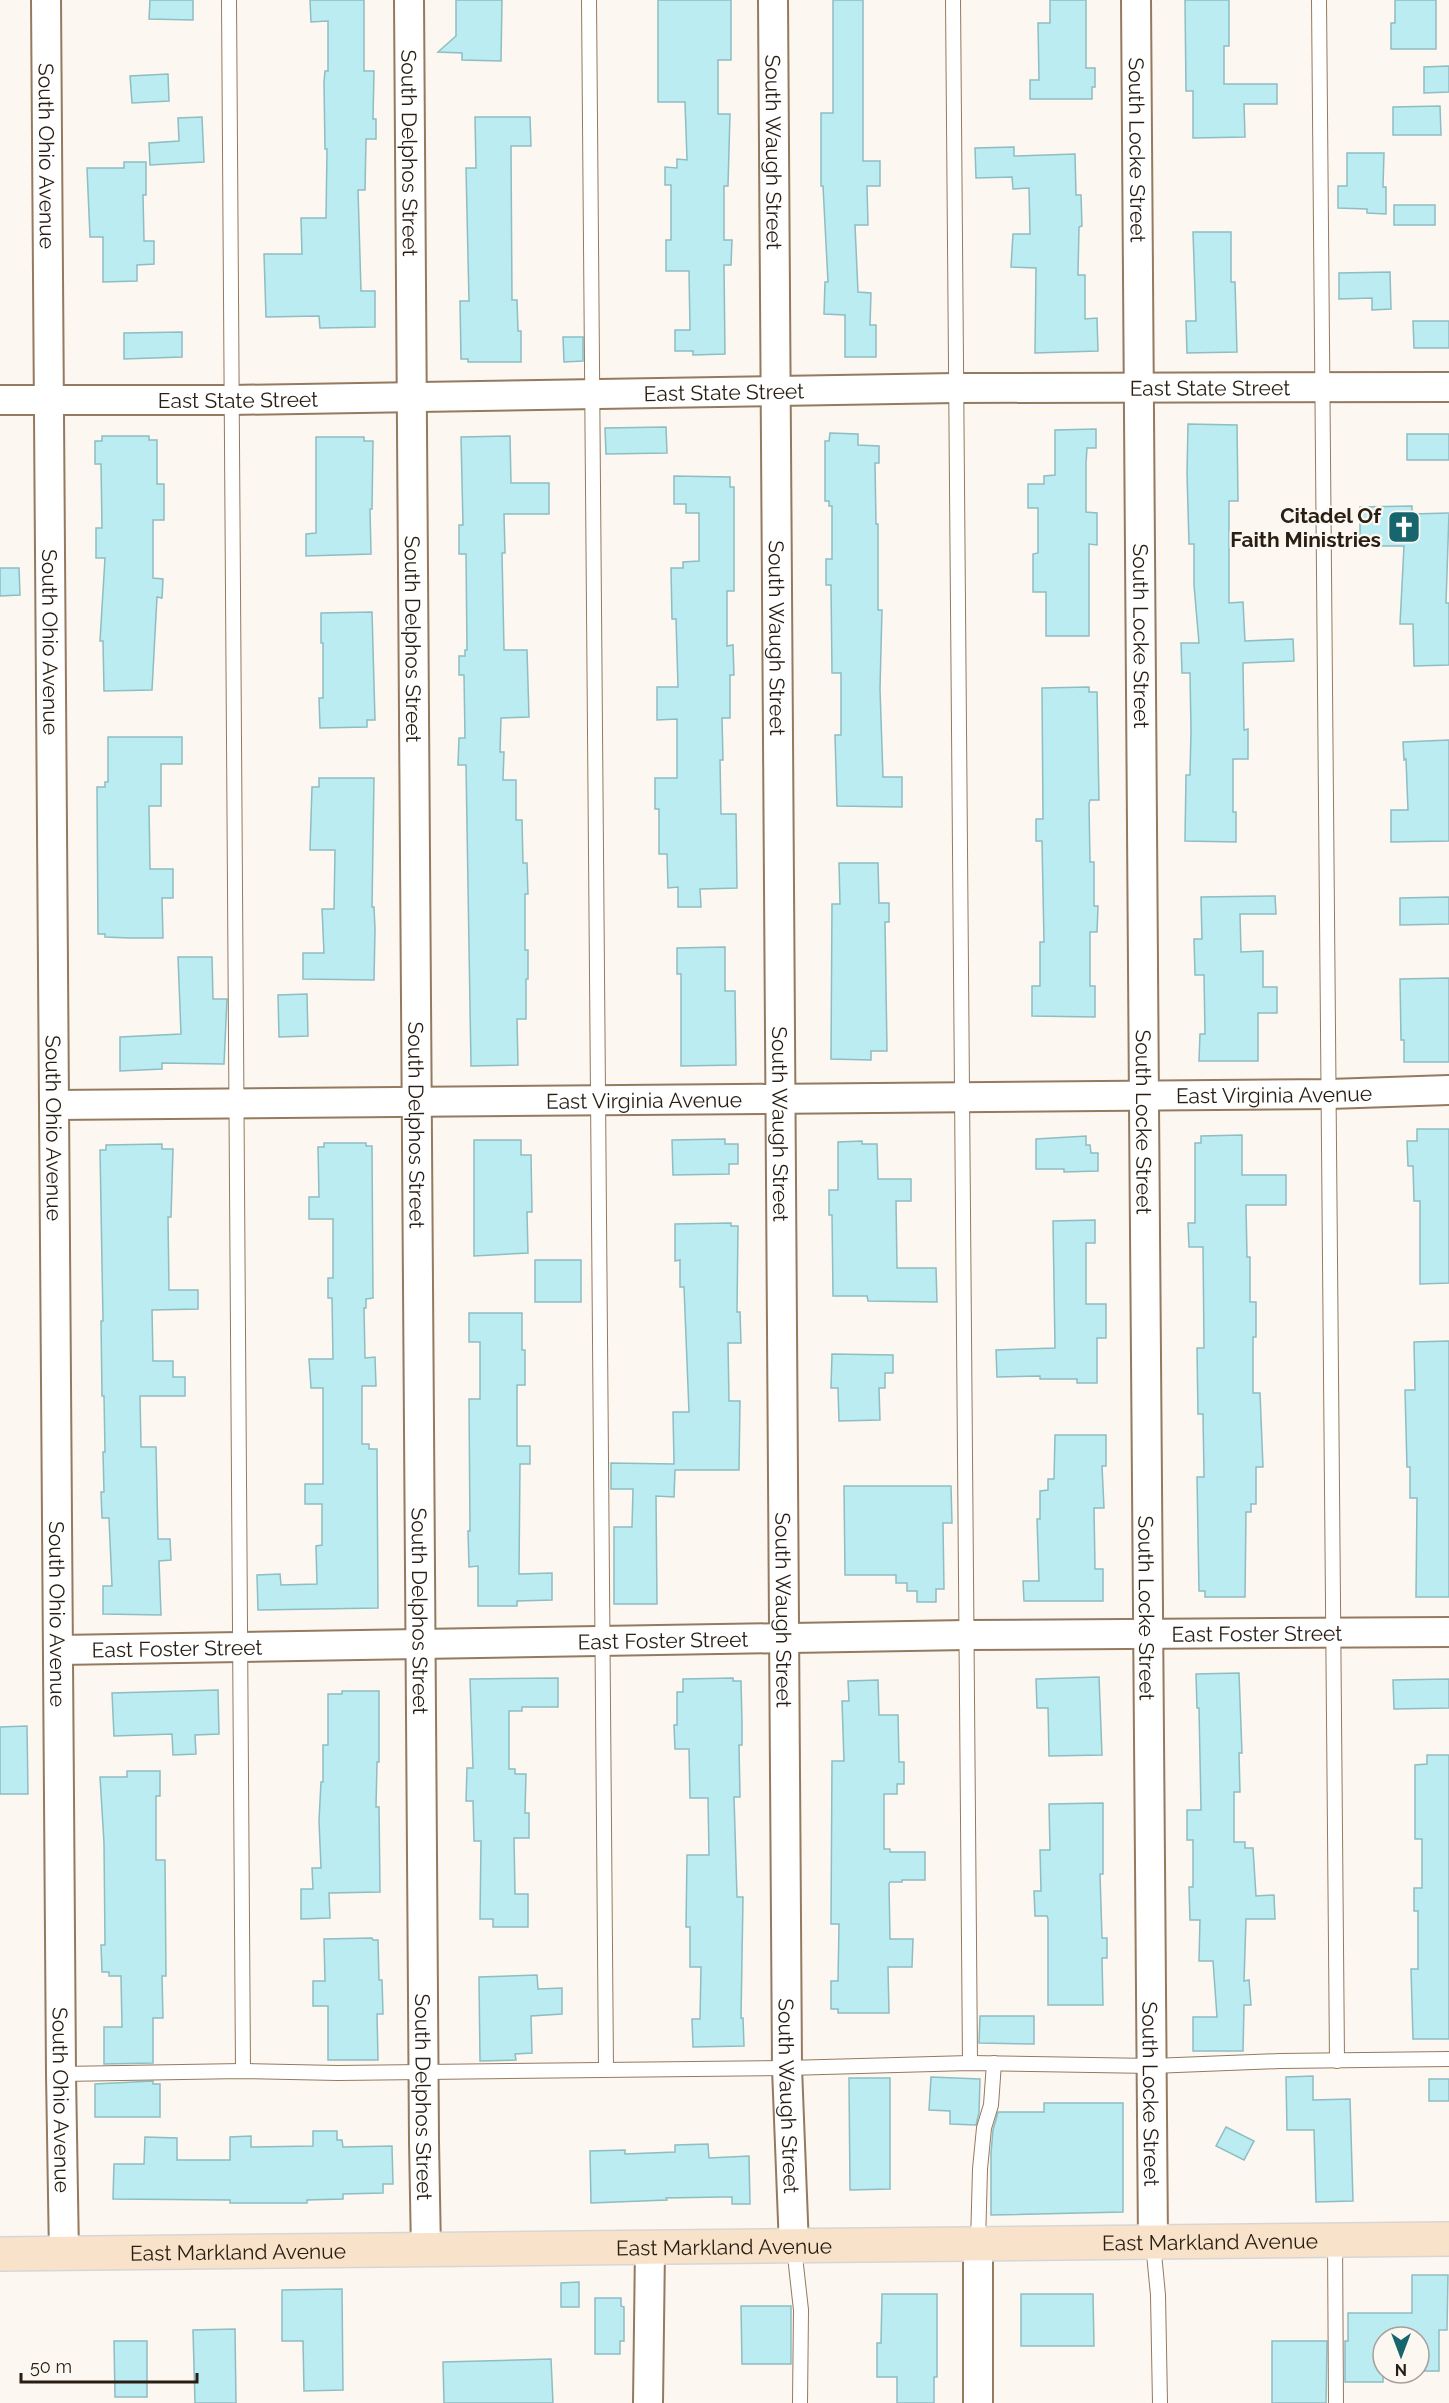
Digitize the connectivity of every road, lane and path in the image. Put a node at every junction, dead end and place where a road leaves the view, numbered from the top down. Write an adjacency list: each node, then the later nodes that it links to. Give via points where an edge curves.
1 (46, 0): 17 (street, South Ohio Avenue)
2 (229, 0): 18 (lane)
3 (409, 0): 15 (street, South Delphos Street)
4 (589, 0): 14 (lane)
5 (773, 0): 13 (street, South Waugh Street)
6 (953, 0): 11 (lane)
7 (1136, 0): 9 (street, South Locke Street)
8 (1319, 0): 12 (lane)
9 (1141, 387): 11 (street, East State Street); 12 (street, East State Street); 22 (street, South Locke Street)
10 (1449, 387): 12 (street, East State Street)
11 (956, 388): 13 (street, East State Street); 21 (lane)
12 (1323, 388): 20 (lane)
13 (776, 391): 14 (street, East State Street); 23 (street, South Waugh Street)
14 (592, 393): 15 (street, East State Street); 25 (lane)
15 (412, 397): 18 (street, East State Street); 24 (street, South Delphos Street)
16 (0, 400): 17 (street, East State Street)
17 (48, 400): 18 (street, East State Street); 27 (street, South Ohio Avenue)
18 (232, 400): 26 (lane)
19 (1449, 1090): 20 (street, East Virginia Avenue)
20 (1329, 1094): 22 (street, East Virginia Avenue); 29 (lane)
21 (962, 1095): 22 (street, East Virginia Avenue); 23 (street, East Virginia Avenue); 30 (lane)
22 (1143, 1095): 31 (street, South Locke Street)
23 (780, 1097): 25 (street, East Virginia Avenue); 32 (street, South Waugh Street)
24 (418, 1100): 25 (street, East Virginia Avenue); 26 (street, East Virginia Avenue); 34 (street, South Delphos Street)
25 (598, 1100): 33 (lane)
26 (237, 1103): 27 (street, East Virginia Avenue); 35 (lane)
27 (54, 1105): 36 (street, South Ohio Avenue)
28 (1449, 1632): 29 (street, East Foster Street)
29 (1333, 1634): 31 (street, East Foster Street); 38 (lane)
30 (967, 1635): 31 (street, East Foster Street); 32 (street, East Foster Street); 39 (lane)
31 (1148, 1635): 41 (street, South Locke Street)
32 (784, 1639): 33 (street, East Foster Street); 42 (street, South Waugh Street)
33 (602, 1640): 34 (street, East Foster Street); 43 (lane)
34 (421, 1643): 35 (street, East Foster Street); 45 (street, South Delphos Street)
35 (240, 1647): 36 (street, East Foster Street); 44 (lane)
36 (59, 1650): 46 (street, South Ohio Avenue)
37 (1449, 2059): 38 (lane)
38 (1337, 2061): 41 (lane)
39 (970, 2063): 40 (lane); 42 (lane)
40 (994, 2063): 41 (lane); 50 (lane, via 980,2169)
41 (1152, 2066): 49 (street, South Locke Street)
42 (787, 2068): 43 (lane); 51 (street, South Waugh Street)
43 (606, 2069): 45 (lane)
44 (243, 2071): 45 (lane); 46 (lane)
45 (424, 2071): 53 (street, South Delphos Street)
46 (61, 2074): 55 (street, South Ohio Avenue)
47 (1335, 2239): 48 (main road, East Markland Avenue); 49 (main road, East Markland Avenue); 60 (lane)
48 (1449, 2239)
49 (1153, 2243): 50 (main road, East Markland Avenue); 59 (lane)
50 (978, 2246): 51 (main road, East Markland Avenue); 58 (street)
51 (794, 2247): 52 (main road, East Markland Avenue); 57 (lane, via 801,2310)
52 (651, 2248): 53 (main road, East Markland Avenue); 56 (street)
53 (426, 2251): 55 (main road, East Markland Avenue)
54 (0, 2254): 55 (main road, East Markland Avenue)
55 (64, 2255)
56 (648, 2403)
57 (800, 2403)
58 (978, 2403)
59 (1160, 2403)
60 (1336, 2403)

